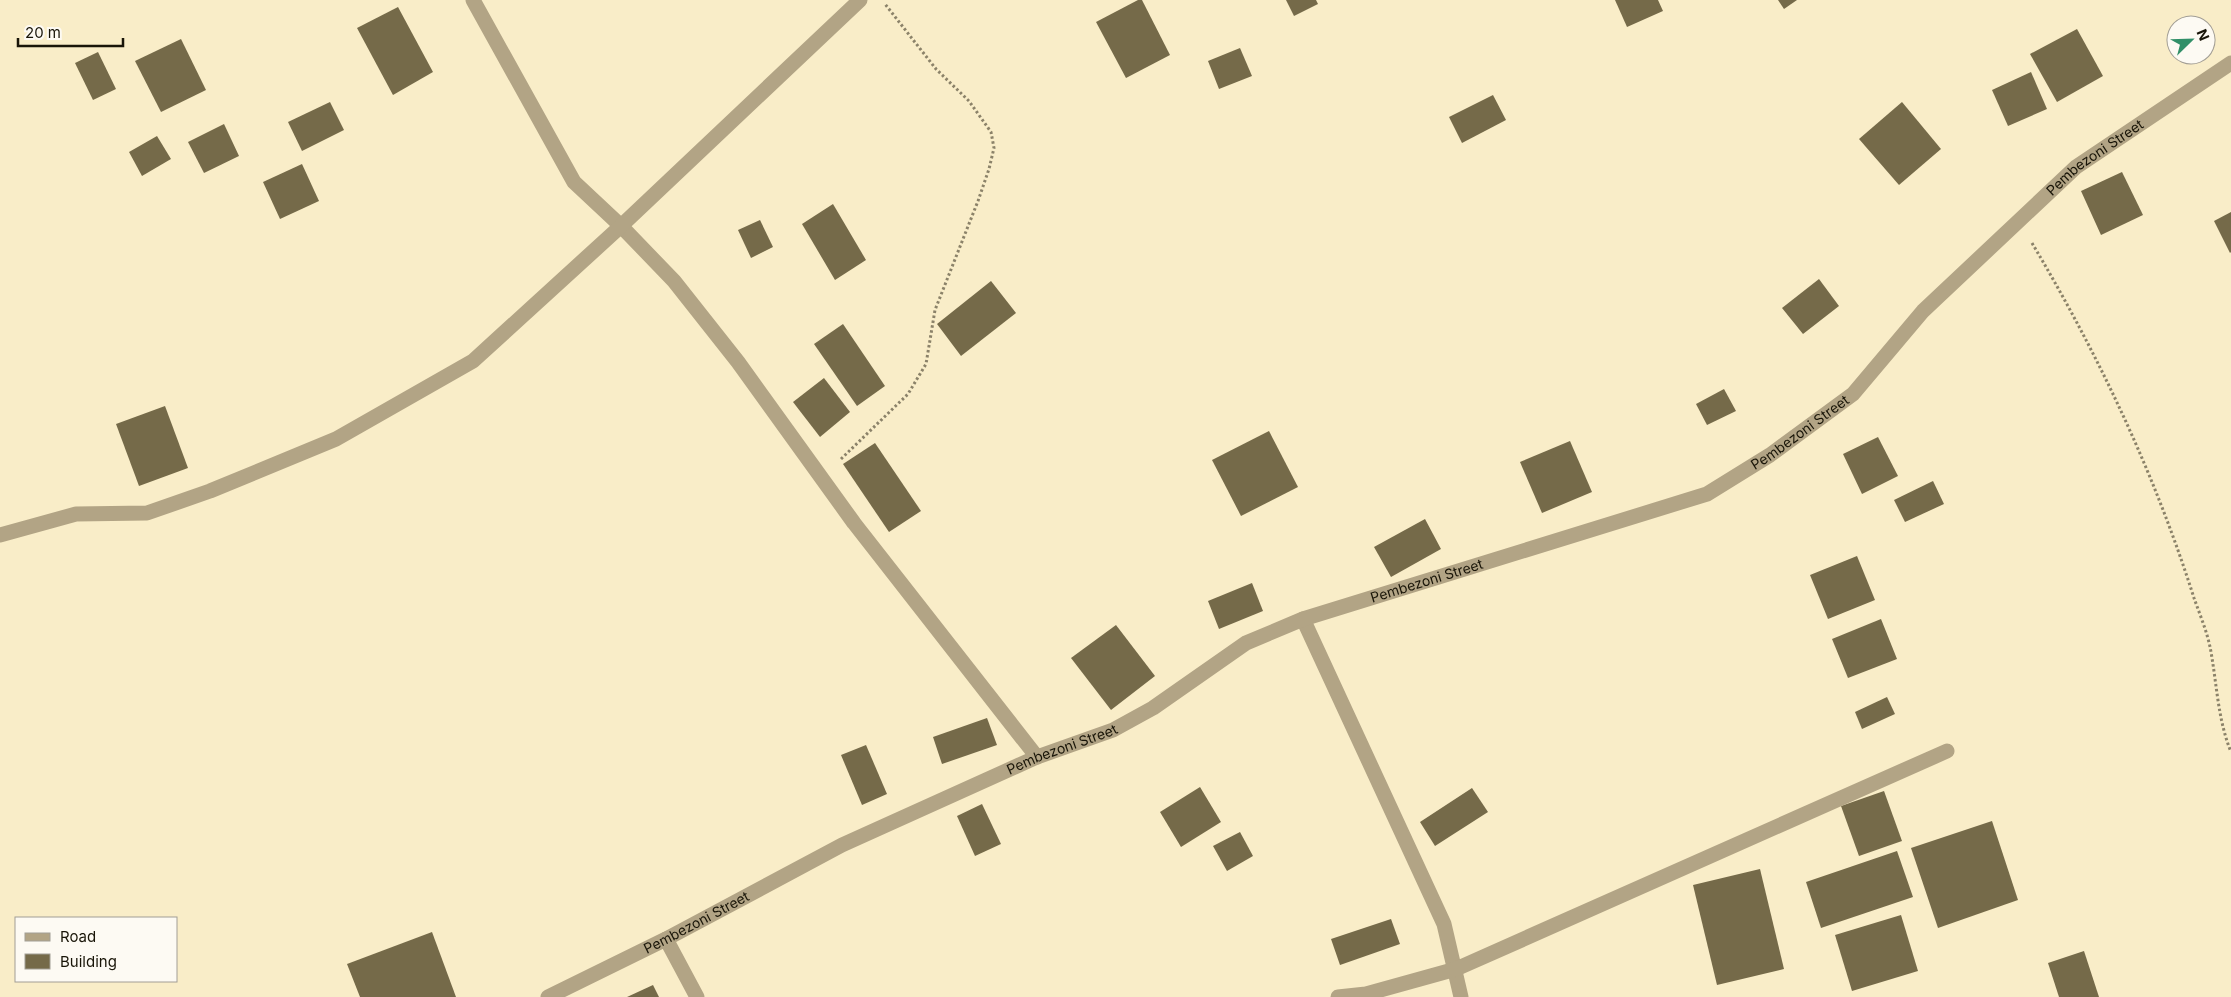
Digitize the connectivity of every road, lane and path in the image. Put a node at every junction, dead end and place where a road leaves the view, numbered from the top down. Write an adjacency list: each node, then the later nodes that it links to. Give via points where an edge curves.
1 (473, 0): 6 (street, via 574,182)
2 (860, 0): 6 (street)
3 (882, 0): 7 (path, via 936,69 969,101 991,132 994,148 974,210 934,310 926,364 908,394)
4 (2231, 63): 5 (street, Pembezoni Street, via 2076,167)
5 (2019, 221): 9 (street, Pembezoni Street, via 1923,311 1853,394 1770,455 1707,494); 11 (path, via 2067,302 2146,462 2211,649 2222,732)
6 (621, 226): 7 (street, via 674,281 738,362); 8 (street, via 473,361 336,439 147,513 76,514)
7 (821, 478): 12 (street)
8 (0, 535)
9 (1303, 619): 12 (street, Pembezoni Street, via 1246,643 1153,708 1113,730); 14 (street, via 1444,924)
10 (1947, 751): 14 (street)
11 (2231, 752)
12 (1037, 757): 13 (street, Pembezoni Street, via 842,845)
13 (666, 939): 15 (street, Pembezoni Street); 16 (street)
14 (1456, 969): 17 (street, via 1366,994); 18 (street)
15 (548, 997)
16 (697, 997)
17 (1338, 997)
18 (1460, 997)

